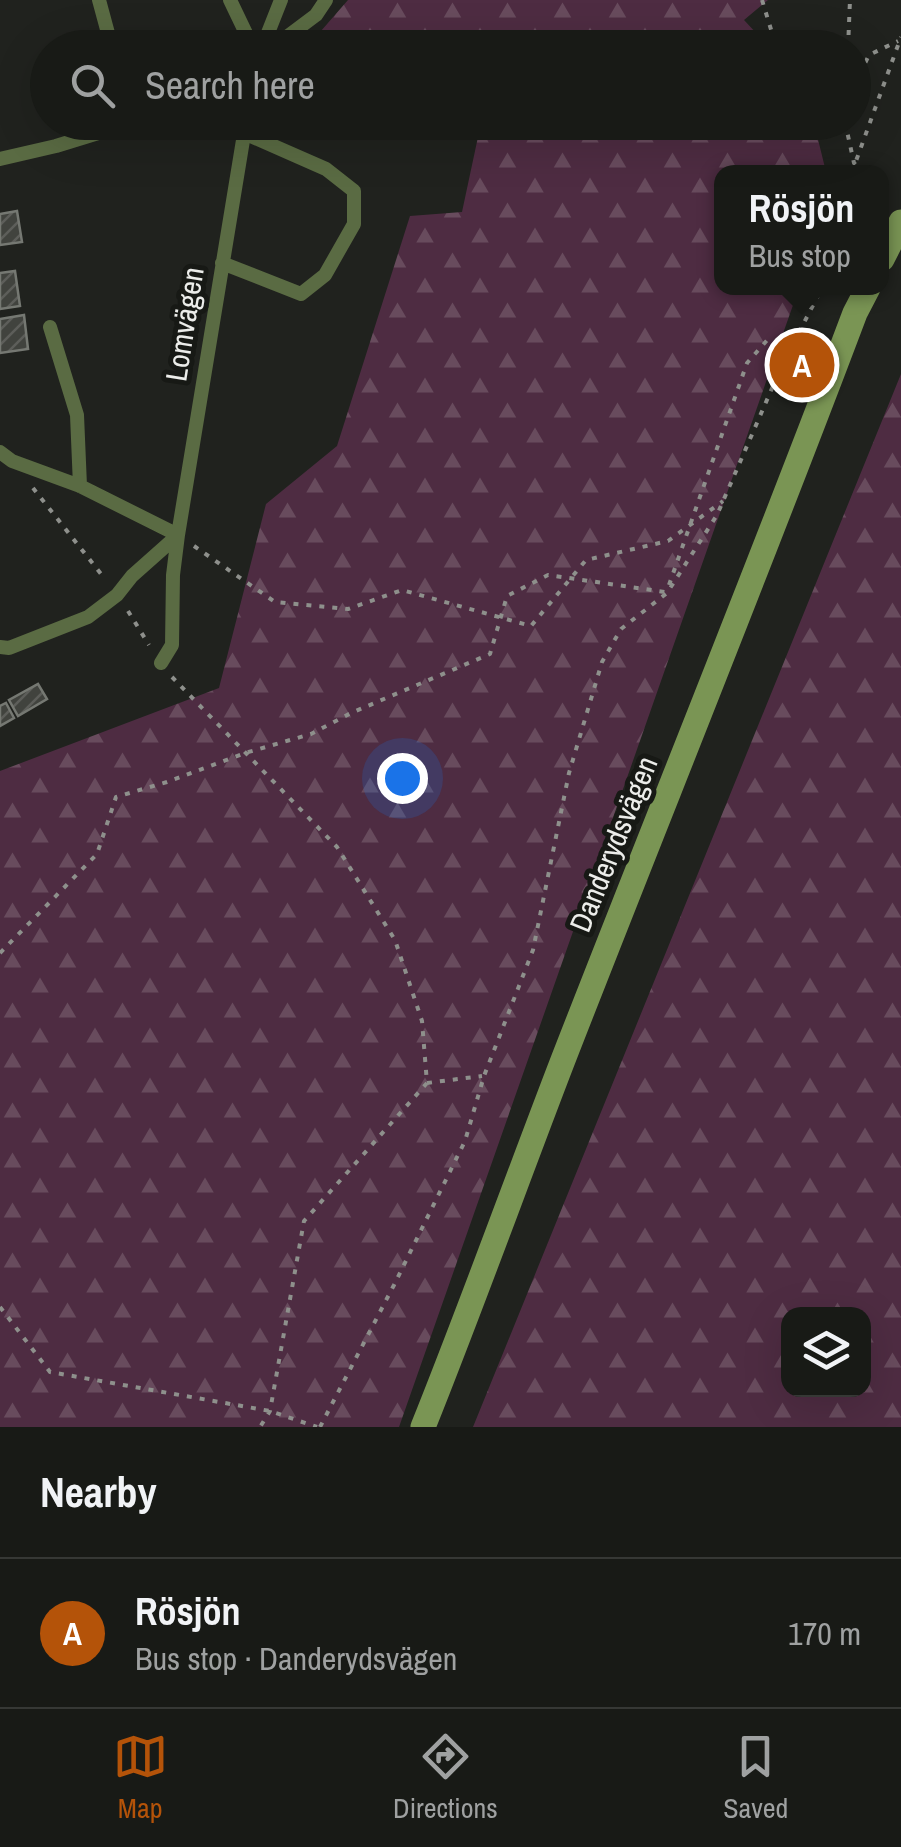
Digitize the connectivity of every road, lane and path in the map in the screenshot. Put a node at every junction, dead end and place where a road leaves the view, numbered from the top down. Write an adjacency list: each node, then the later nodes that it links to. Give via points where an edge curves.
1 (99, 0): 7 (lane)
2 (230, 0): 8 (lane)
3 (281, 0): 9 (lane)
4 (326, 0): 10 (lane)
5 (762, 0): 11 (path)
6 (850, 1): 12 (path)
7 (107, 30)
8 (244, 30)
9 (269, 30)
10 (296, 30)
11 (771, 30)
12 (849, 30)
13 (900, 39): 14 (path); 15 (path)
14 (871, 54)
15 (871, 117)
16 (76, 140): 21 (lane)
17 (243, 140): 25 (lane, Lomvägen)
18 (269, 140): 25 (lane, via 354,190 354,224 325,276 301,294)
19 (849, 140): 22 (path)
20 (863, 140): 22 (path)
21 (0, 159)
22 (854, 163)
23 (901, 222): 24 (main road)
24 (889, 246)
25 (222, 263): 34 (lane, Lomvägen)
26 (818, 295): 32 (path)
27 (864, 295): 49 (main road, Danderydsvägen)
28 (50, 327): 31 (lane, via 77,415)
29 (768, 338): 33 (path, via 747,363)
30 (6, 457): 31 (lane); 37 (path)
31 (80, 486): 34 (lane)
32 (723, 502): 33 (path); 36 (path)
33 (690, 525): 35 (path, via 668,540 586,560); 36 (path)
34 (178, 535): 37 (lane); 38 (path, via 276,602 348,609 402,590); 40 (lane, Lomvägen, via 172,645)
35 (570, 579): 36 (path); 38 (path, via 548,576 507,596); 38 (path, via 531,626)
36 (667, 593): 43 (path, via 621,629 602,662 569,772 533,950)
37 (117, 595): 39 (lane, via 88,618); 40 (path)
38 (501, 617): 41 (path, via 490,654 311,734)
39 (0, 648)
40 (160, 663): 41 (path)
41 (245, 753): 42 (path, via 116,797 97,854); 44 (path, via 337,847 395,940 422,1021)
42 (0, 953)
43 (484, 1076): 44 (path); 48 (path, via 465,1141)
44 (428, 1083): 46 (path, via 304,1221)
45 (0, 1308): 46 (path, via 50,1372)
46 (270, 1411): 47 (path); 48 (path)
47 (260, 1427)
48 (318, 1427)
49 (423, 1427)

